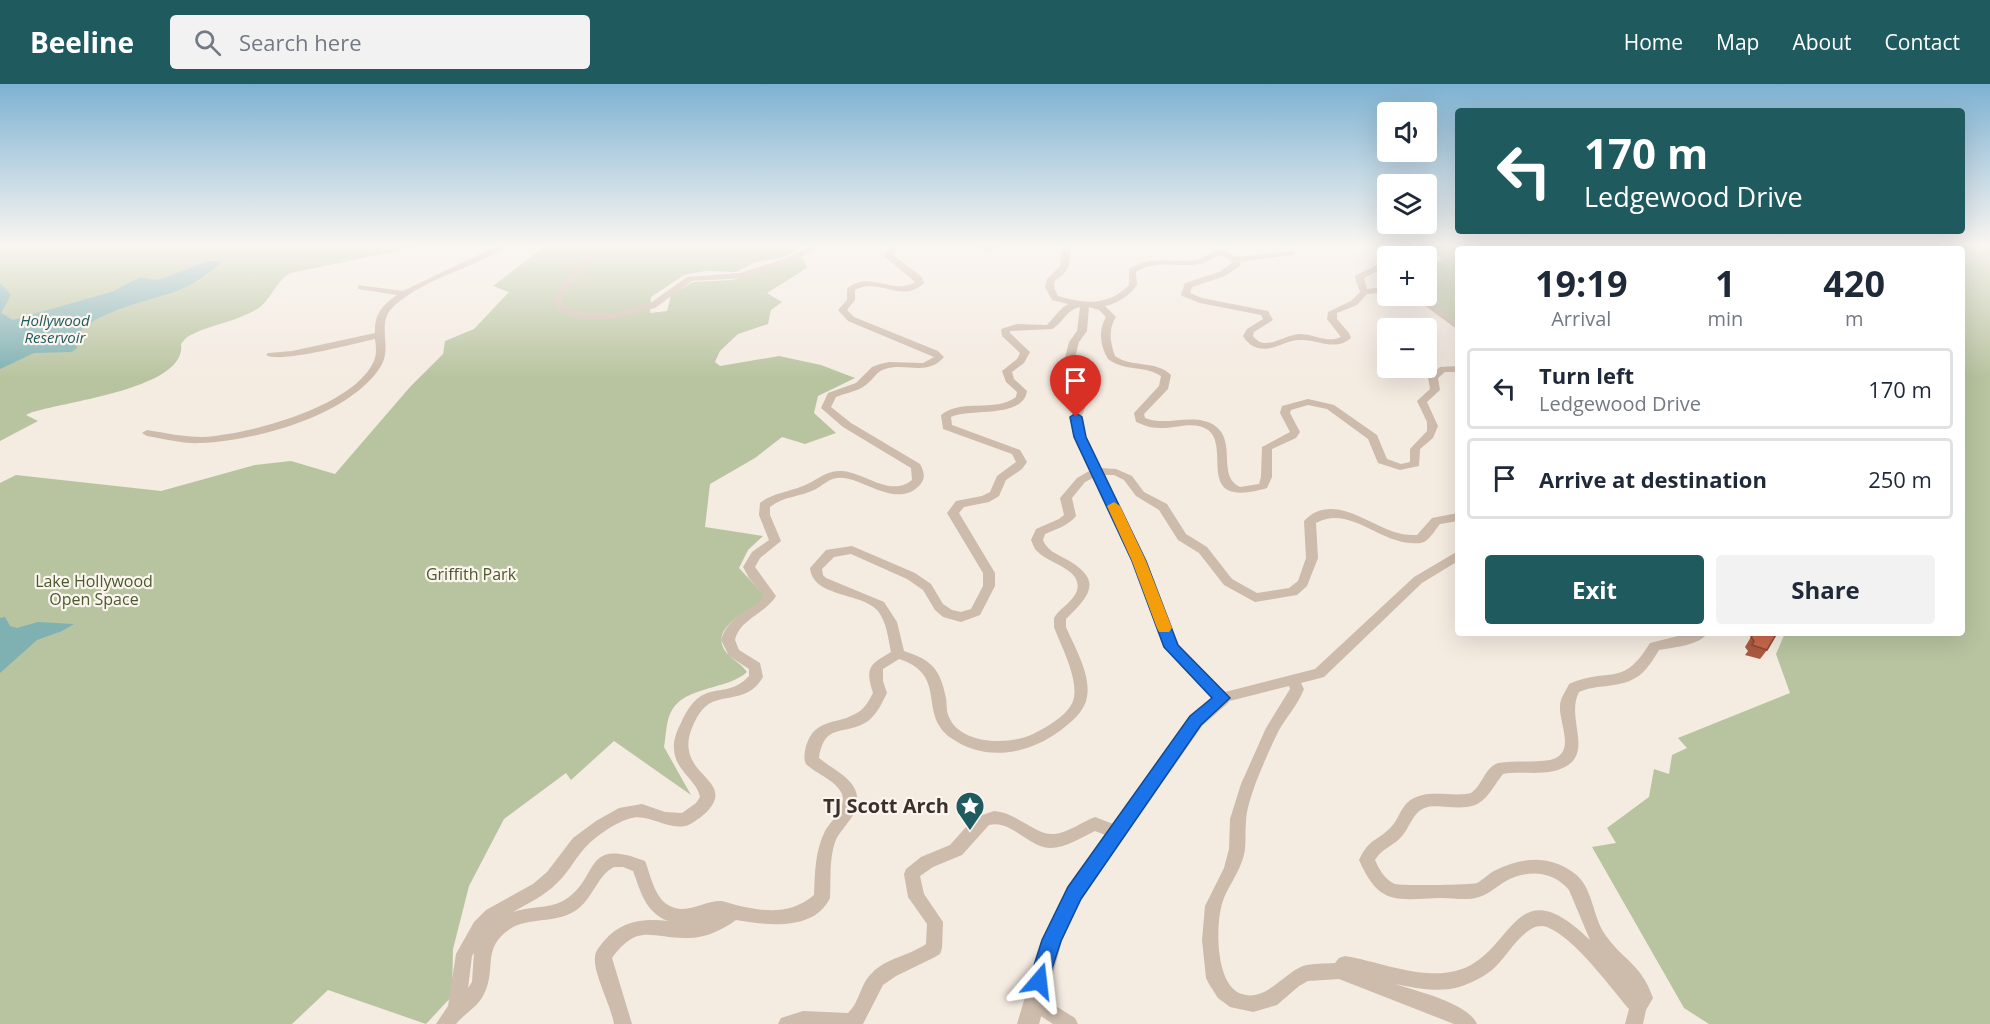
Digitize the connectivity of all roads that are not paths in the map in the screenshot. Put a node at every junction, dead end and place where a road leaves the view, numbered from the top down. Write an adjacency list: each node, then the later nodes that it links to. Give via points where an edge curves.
1 (379, 290): 11 (street)
2 (413, 290): 11 (street)
3 (560, 290): 4 (street, via 559,306 577,315 598,317 657,303)
4 (675, 290)
5 (851, 290): 31 (street, via 851,300 842,310 851,319 939,357 935,363 923,366 889,365 874,370 860,385 832,394 826,408 916,466 917,481 909,487 889,489 866,484 853,475 837,474 803,491 773,498 764,506 775,541 756,555 749,567 770,596 734,625 728,640 734,653 755,667 756,677 738,693 707,698 697,706 679,752 684,765 707,788 707,803 684,820 642,810 624,813 579,843 546,883 492,915 464,954)
6 (1051, 290): 12 (street, via 1055,298)
7 (1129, 290): 12 (street, via 1109,303)
8 (1186, 290): 10 (street, via 1185,294 1200,300 1265,313 1268,320 1248,336 1261,346 1294,338 1342,341 1346,334 1332,319 1333,312 1354,303)
9 (1377, 290): 10 (street)
10 (1364, 292)
11 (405, 294): 15 (street, via 384,311)
12 (1086, 305): 17 (street, via 1107,311 1111,317 1105,332 1111,357 1125,366 1166,375 1164,387 1139,413 1140,420 1159,426 1198,421 1210,426 1221,439 1222,477 1230,487 1242,490 1263,486 1267,447 1295,432 1286,408 1308,402 1330,407 1373,437 1382,461 1400,467 1415,464 1415,449 1433,426 1422,401 1435,390 1433,377 1443,369); 19 (street, via 1082,332 1074,342 1068,365 1083,387 1085,397 1076,425); 23 (street, via 1066,309 1050,327 1006,329 1005,334 1025,352 1021,362 1007,371 1009,380 1022,391 1022,398 1014,405 957,408 946,415 947,427 1016,452 1022,462 1001,477 995,495 960,504 952,513 989,573 989,586 976,612 961,617 948,614 927,587 911,576 852,550 830,553 816,568 822,581 886,611)
13 (1430, 306): 14 (street)
14 (1455, 325)
15 (379, 335): 16 (street); 18 (street, via 381,356 370,374 352,390 309,414 264,431 224,439 180,439)
16 (271, 355)
17 (1455, 369)
18 (147, 433)
19 (1097, 471): 20 (street, via 1116,472 1128,478 1140,494 1163,507 1182,537 1203,550 1228,582 1255,598 1293,592 1303,583 1312,558 1310,521 1316,517 1341,514 1358,518 1407,539 1421,539 1436,521); 23 (street, via 1071,489 1066,498 1070,516 1040,532 1037,540 1041,549 1064,561 1079,575 1083,585 1081,596 1060,618 1083,690 1082,702 1075,711 1020,746 977,744 955,733 942,718 935,677 928,666); 25 (street, via 1139,561 1172,647)
20 (1455, 518)
21 (1455, 557): 24 (street, via 1418,580 1331,665 1319,673)
22 (1696, 636): 30 (street, via 1655,646 1631,675 1574,688 1566,708 1572,752 1565,761 1498,769 1476,798 1415,806 1395,834 1371,849 1367,860 1380,883 1404,894 1481,889 1518,866 1534,865 1555,871 1571,880 1599,940 1641,984 1644,998)
23 (898, 654): 27 (street, via 876,667 880,693 872,708 860,718 820,732 812,746 811,760 838,779 849,792 850,801 824,854 822,898 795,918)
24 (1293, 679): 25 (street); 28 (street, via 1297,689 1294,697 1273,728 1248,784 1238,819 1232,869 1214,906 1210,940 1215,978 1224,992 1236,1000 1253,1003 1271,999 1306,973)
25 (1222, 698): 26 (street, via 1196,721)
26 (1116, 832): 29 (street, via 1074,893 1052,940); 33 (street, via 1095,824 1050,841 1036,838 1010,820 986,819 975,826 964,844 920,864 912,874 916,897 935,922 934,948 875,981 861,1014 851,1022 809,1020)
27 (734, 912): 31 (street, via 721,908 698,916 678,917 652,900 639,866 624,858 607,861 573,904 556,913 520,915 500,926 487,939 483,979 472,1000); 32 (street, via 721,923 698,931 652,927 628,931 614,942 603,956 604,970)
28 (1339, 971): 30 (street, via 1344,964 1447,982 1467,976 1496,959 1522,923 1539,918 1551,920 1571,933); 36 (street, via 1457,1015)
29 (1033, 1001): 34 (street); 35 (street)
30 (1638, 1006): 37 (street)
31 (451, 1017)
32 (623, 1024)
33 (787, 1024)
34 (1028, 1024)
35 (1069, 1024)
36 (1468, 1024)
37 (1634, 1024)

